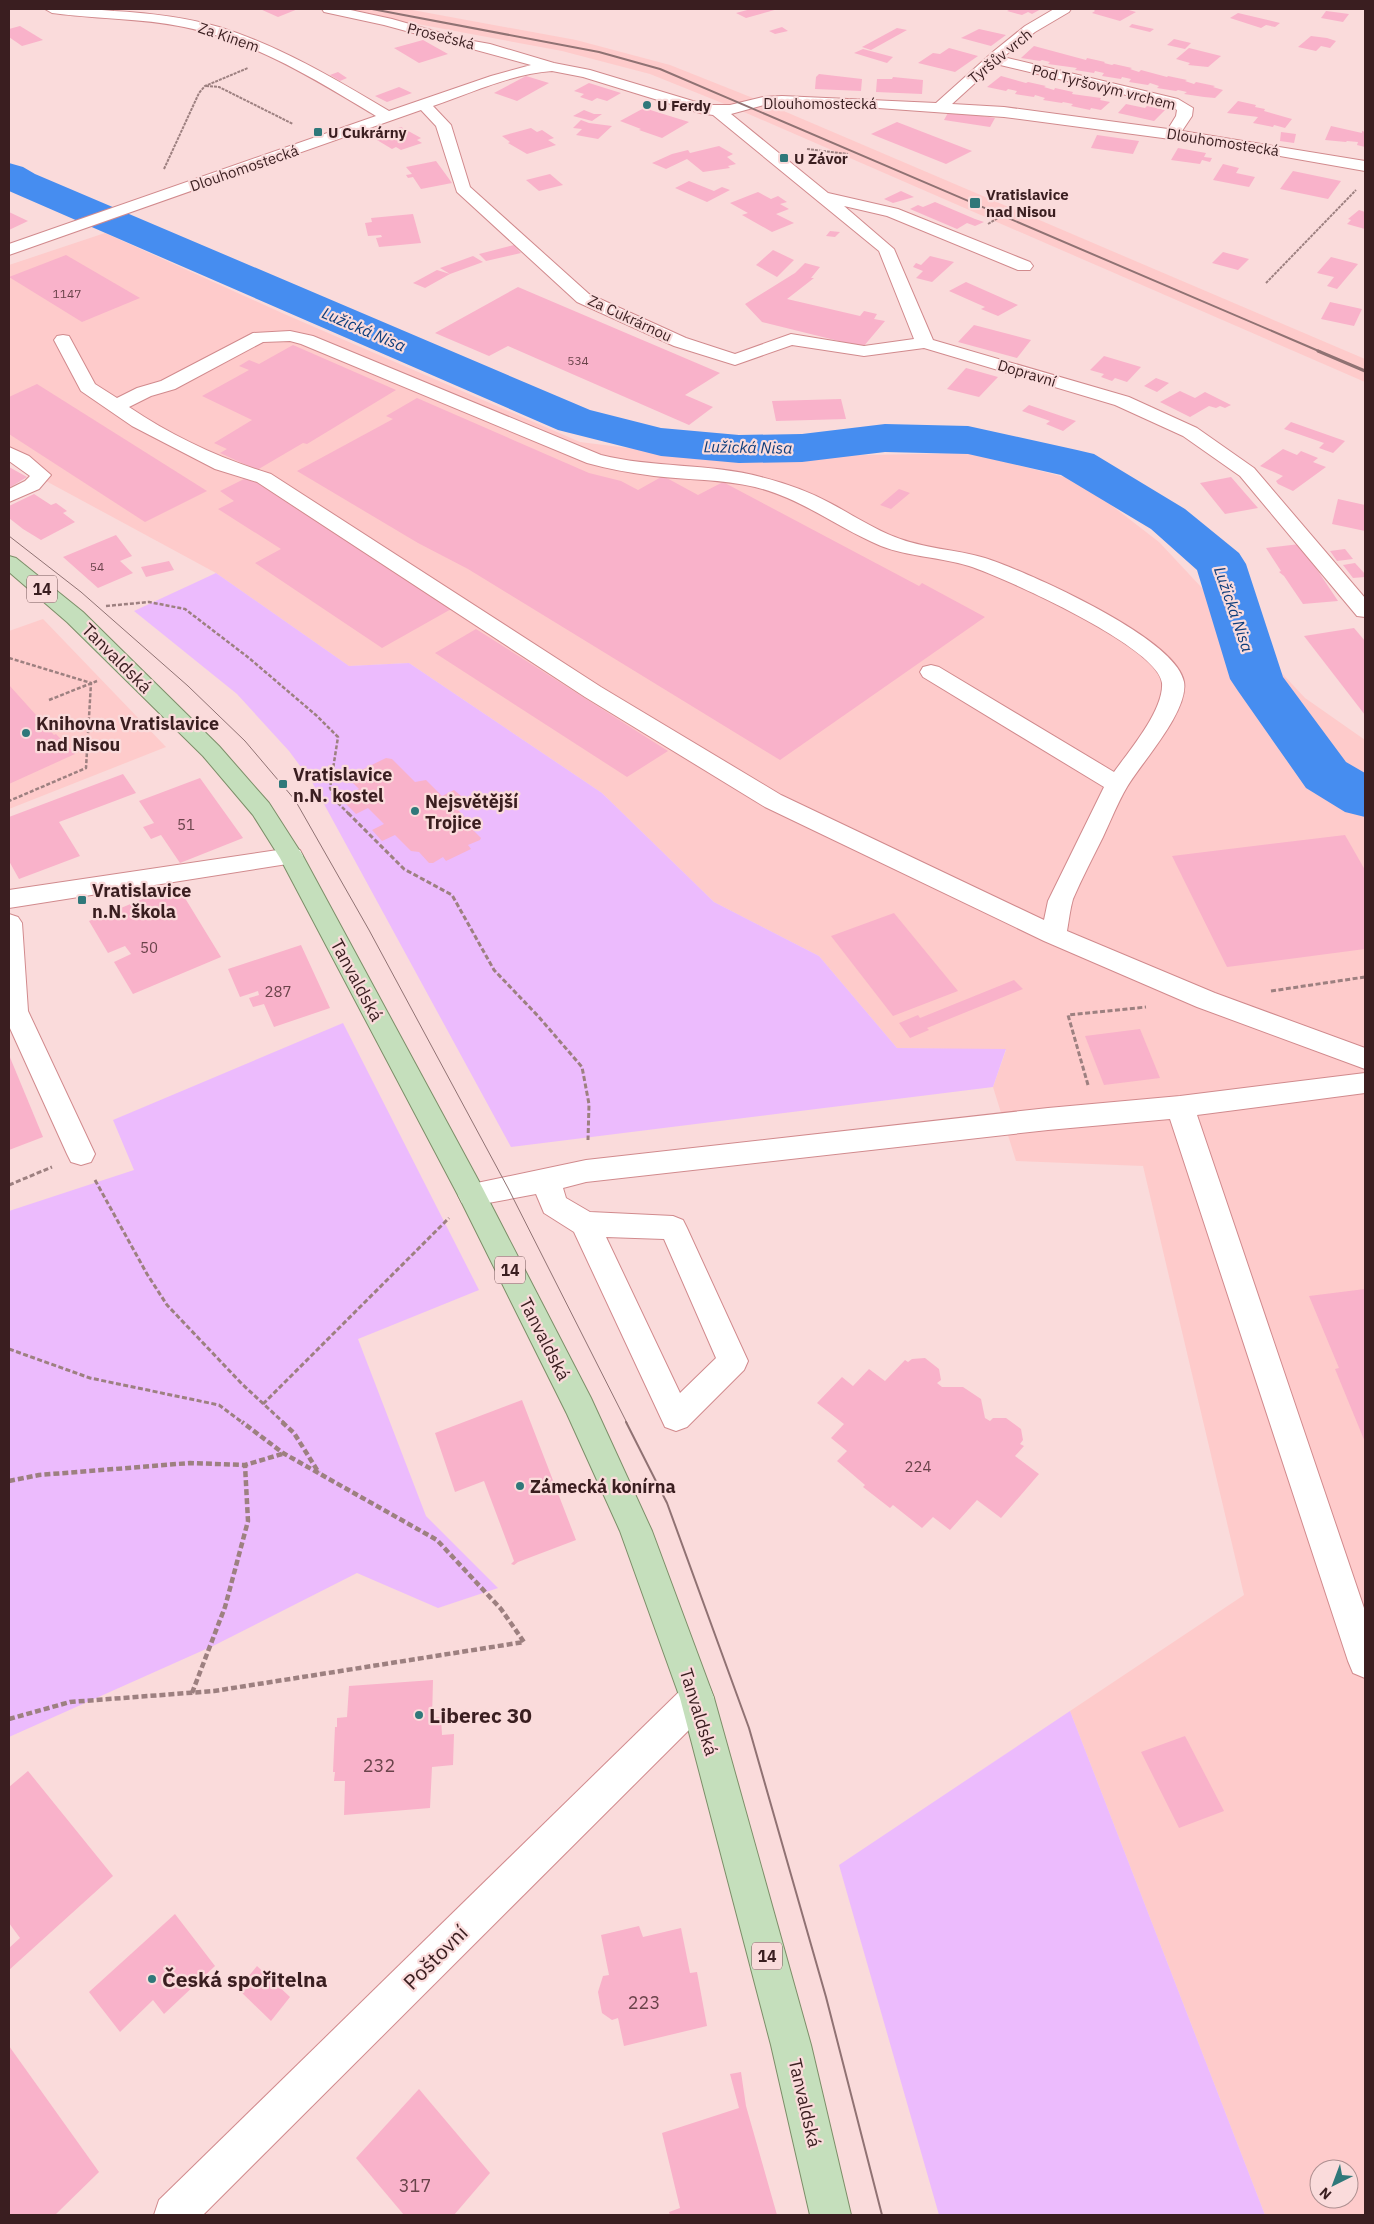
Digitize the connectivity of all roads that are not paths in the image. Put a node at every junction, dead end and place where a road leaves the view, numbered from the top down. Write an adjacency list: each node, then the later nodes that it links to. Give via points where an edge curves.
1 (52, 9): 11 (street, Za Kinem, via 185,23 243,40 305,67)
2 (329, 9): 4 (street, Prosečská)
3 (1064, 9): 5 (street, Tyršův vrch, via 1049,16)
4 (460, 43): 6 (street, Prosečská, via 494,49); 7 (street, via 480,55)
5 (993, 59): 9 (street, Tyršův vrch); 12 (street, Pod Tyršovým vrchem, via 1173,102 1185,108 1184,116)
6 (552, 67): 7 (street, Dlouhomostecká); 10 (street, Dlouhomostecká, via 585,73 694,108)
7 (496, 79): 8 (street, Dlouhomostecká)
8 (423, 104): 11 (street, Dlouhomostecká); 18 (street, Za Cukrárnou, via 443,125 463,189 583,298 680,342 735,360 791,339 864,351)
9 (940, 107): 10 (street, Dlouhomostecká, via 782,100); 12 (street, Dlouhomostecká)
10 (718, 111): 14 (street)
11 (388, 117): 15 (street, Dlouhomostecká)
12 (1172, 134): 13 (street, Dlouhomostecká)
13 (1365, 166)
14 (825, 197): 16 (street, via 892,212); 18 (street, via 886,249)
15 (9, 250)
16 (1024, 266)
17 (63, 340): 19 (street, via 88,387)
18 (925, 343): 23 (street, Dopravní, via 1122,401 1190,432 1247,472)
19 (116, 406): 27 (street, via 168,385 259,337 290,336 307,340 594,460 642,470 732,478 770,485 798,494 890,543 910,550 978,562 1010,574 1095,617 1148,649 1166,666 1173,681 1171,695 1155,729); 31 (street, via 139,422 222,465 264,478 593,692 773,801)
20 (9, 453): 21 (street, via 41,475 32,485)
21 (9, 496)
22 (9, 562): 28 (main road, Tanvaldská / 14, via 75,617 211,751 261,809)
23 (1344, 586): 24 (street); 25 (street, Dopravní)
24 (1365, 591)
25 (1365, 612)
26 (931, 672): 27 (street)
27 (1117, 784): 31 (street, via 1060,901)
28 (291, 856): 29 (street); 37 (main road, Tanvaldská / 14)
29 (9, 899)
30 (9, 923): 35 (street, via 15,1011)
31 (1053, 935): 32 (street, via 1206,1000)
32 (1365, 1059)
33 (1365, 1083): 34 (street)
34 (1180, 1107): 36 (street, via 586,1171); 39 (street)
35 (81, 1154)
36 (546, 1181): 37 (street); 38 (street, via 554,1205)
37 (472, 1195): 40 (main road, Tanvaldská / 14, via 580,1408 629,1515)
38 (585, 1224): 38 (street, via 606,1268 676,1417 733,1361 673,1228)
39 (1365, 1660)
40 (697, 1698): 41 (street, Poštovní); 42 (main road, Tanvaldská / 14, via 791,2045)
41 (174, 2215)
42 (831, 2215)

